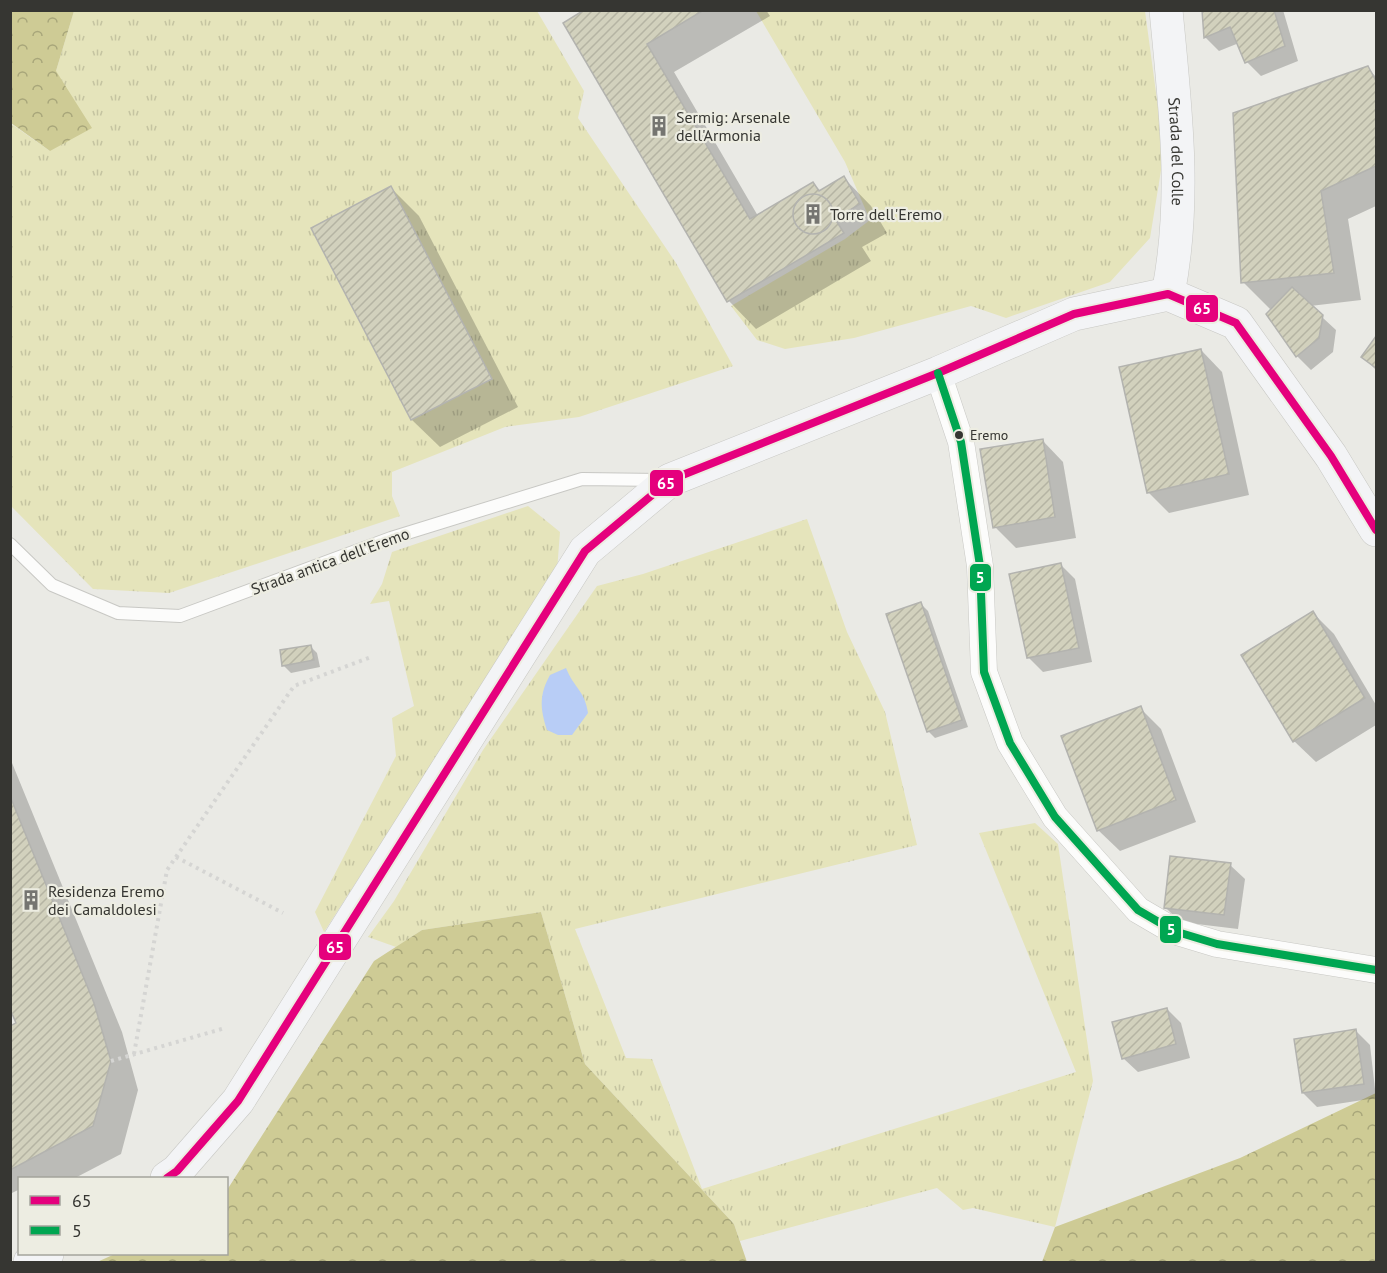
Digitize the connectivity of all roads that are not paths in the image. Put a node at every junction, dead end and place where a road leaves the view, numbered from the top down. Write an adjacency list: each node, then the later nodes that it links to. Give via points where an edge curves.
1 (1166, 10): 2 (main road, Strada del Colle, via 1180,201)
2 (1168, 294): 3 (main road, via 1074,314); 5 (main road, via 1236,323 1331,456)
3 (938, 373): 4 (main road); 7 (street, via 961,442 980,566 984,672 1010,743 1055,817 1138,910 1174,931 1217,944)
4 (670, 480): 6 (lane, Strada antica dell'Eremo, via 582,479 391,538 180,616 118,613 52,585); 8 (main road, via 585,551 238,1101)
5 (1377, 530)
6 (10, 544)
7 (1377, 970)
8 (170, 1177)
9 (45, 1255): 10 (main road)
10 (30, 1263)

